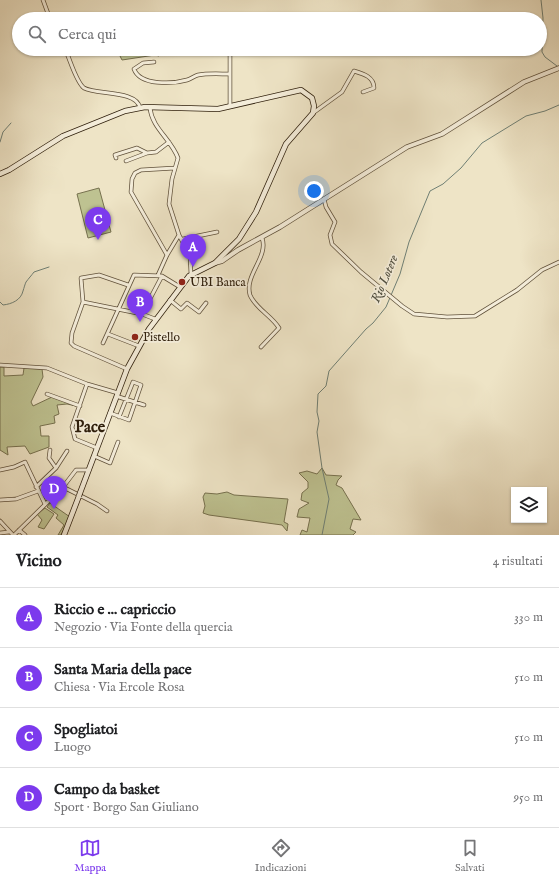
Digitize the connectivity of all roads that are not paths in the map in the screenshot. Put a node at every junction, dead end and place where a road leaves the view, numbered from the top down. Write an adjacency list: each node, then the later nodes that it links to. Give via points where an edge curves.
1 (43, 0): 2 (street)
2 (47, 12)
3 (68, 56): 10 (street, via 79,82 85,88 126,96 137,102)
4 (230, 56): 7 (street)
5 (154, 62): 7 (street, via 143,63 134,69 136,75 167,84 188,80 198,75)
6 (558, 68): 19 (street, via 524,82 442,134 408,147)
7 (230, 74): 9 (street)
8 (363, 92): 12 (street, via 374,88 373,83 368,76 354,71 342,92)
9 (230, 106): 11 (main road, via 210,110); 12 (main road, via 301,90 312,98)
10 (140, 108): 11 (main road); 18 (main road, via 125,111 63,136)
11 (150, 108): 13 (street, via 156,126)
12 (312, 113): 26 (main road, via 286,144 246,230)
13 (169, 142): 14 (street, via 156,152); 17 (street, via 178,158)
14 (147, 153): 15 (street, via 137,148 115,155); 16 (street)
15 (116, 158)
16 (126, 161)
17 (175, 168): 21 (street, via 168,200); 24 (street, via 141,170 132,179 131,192)
18 (0, 174)
19 (324, 199): 22 (street); 25 (street, via 334,222 330,235 332,244 361,272 414,314 475,316 517,290 542,270)
20 (217, 232): 23 (street)
21 (179, 235): 23 (street); 24 (street)
22 (262, 238): 26 (street); 41 (street, via 264,248 251,281 250,295 279,328)
23 (182, 239): 27 (street, via 191,258)
24 (167, 255): 28 (street)
25 (559, 262)
26 (215, 263): 27 (main road)
27 (191, 274): 31 (main road)
28 (158, 275): 29 (street); 30 (street, via 134,275)
29 (162, 276): 31 (street); 36 (street)
30 (128, 285): 33 (street, via 99,275 83,278); 35 (street)
31 (180, 287): 32 (main road)
32 (170, 300): 34 (street, via 181,308 187,303 199,312); 37 (main road)
33 (83, 302): 35 (street); 43 (street, via 72,334 72,344)
34 (206, 303)
35 (119, 309): 36 (street); 38 (street)
36 (142, 314): 37 (street)
37 (155, 319): 40 (main road)
38 (108, 334): 39 (street); 40 (street)
39 (103, 344)
40 (139, 346): 43 (main road)
41 (261, 346)
42 (0, 364): 44 (street, via 47,368)
43 (127, 369): 46 (main road)
44 (87, 384): 46 (street); 50 (street)
45 (47, 394): 50 (street)
46 (119, 395): 47 (street); 51 (main road)
47 (126, 399): 48 (street); 48 (street, via 133,382 141,385); 52 (street)
48 (135, 402): 49 (street); 52 (street, via 129,420)
49 (144, 405)
50 (80, 406): 54 (street, via 72,427 73,436 79,442)
51 (110, 414): 52 (street); 54 (main road)
52 (120, 417)
53 (118, 442): 57 (street, via 110,463)
54 (97, 448): 57 (main road)
55 (50, 450): 58 (street, via 49,458)
56 (67, 451): 58 (street)
57 (94, 456): 60 (main road)
58 (56, 468): 61 (street)
59 (0, 470): 61 (street, via 25,462)
60 (89, 470): 62 (street, via 76,470); 73 (main road)
61 (36, 487): 63 (street)
62 (63, 488): 65 (street); 66 (street)
63 (38, 491): 64 (street, via 16,499); 65 (street)
64 (0, 500)
65 (45, 504): 68 (street)
66 (107, 511)
67 (0, 521): 69 (street)
68 (19, 530): 71 (street); 72 (street)
69 (9, 532): 70 (street); 71 (street)
70 (0, 533)
71 (13, 535)
72 (25, 535)
73 (64, 535)

